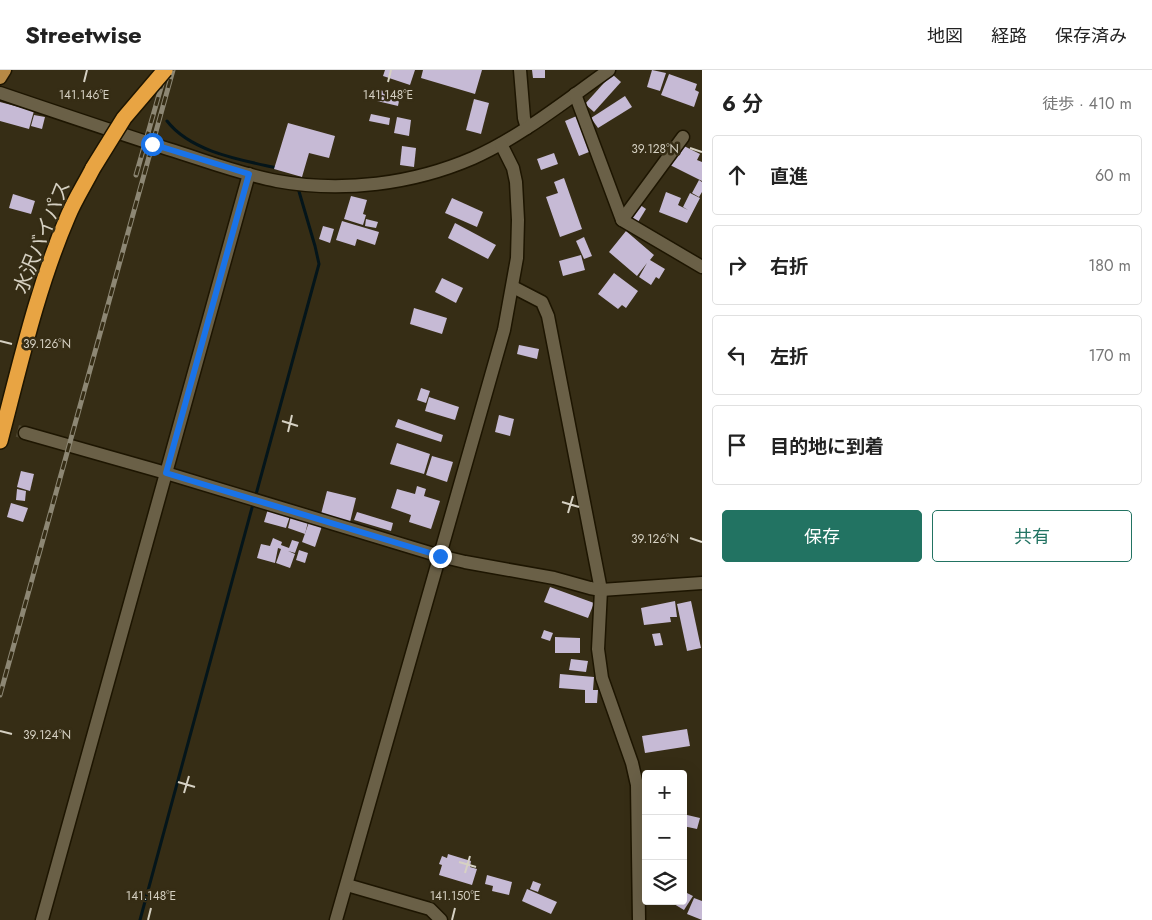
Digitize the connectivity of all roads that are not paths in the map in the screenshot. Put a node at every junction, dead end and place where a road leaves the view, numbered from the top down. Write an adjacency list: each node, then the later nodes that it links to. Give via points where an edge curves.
1 (5, 70): 5 (main road)
2 (166, 70): 16 (highway, 水沢バイパス, bridge, via 124,118 69,214 30,324)
3 (520, 70): 8 (street)
4 (609, 70): 7 (street)
5 (0, 78)
6 (0, 93): 11 (street)
7 (575, 94): 8 (street); 12 (street)
8 (526, 128): 10 (street)
9 (683, 137): 12 (street)
10 (501, 144): 11 (street, via 450,167 386,182 334,186 301,184); 14 (street, via 516,182 517,258)
11 (249, 174): 17 (street)
12 (622, 220): 13 (street)
13 (702, 267)
14 (513, 287): 18 (street, via 504,330); 20 (street, via 542,302 548,316)
15 (25, 433): 17 (street)
16 (0, 441)
17 (166, 473): 18 (street); 22 (street)
18 (440, 556): 20 (street); 21 (street)
19 (702, 583): 20 (street)
20 (601, 590): 25 (street, via 598,649 602,678 637,785)
21 (346, 885): 23 (street); 24 (street, via 430,909)
22 (42, 920)
23 (336, 920)
24 (441, 920)
25 (639, 920)

